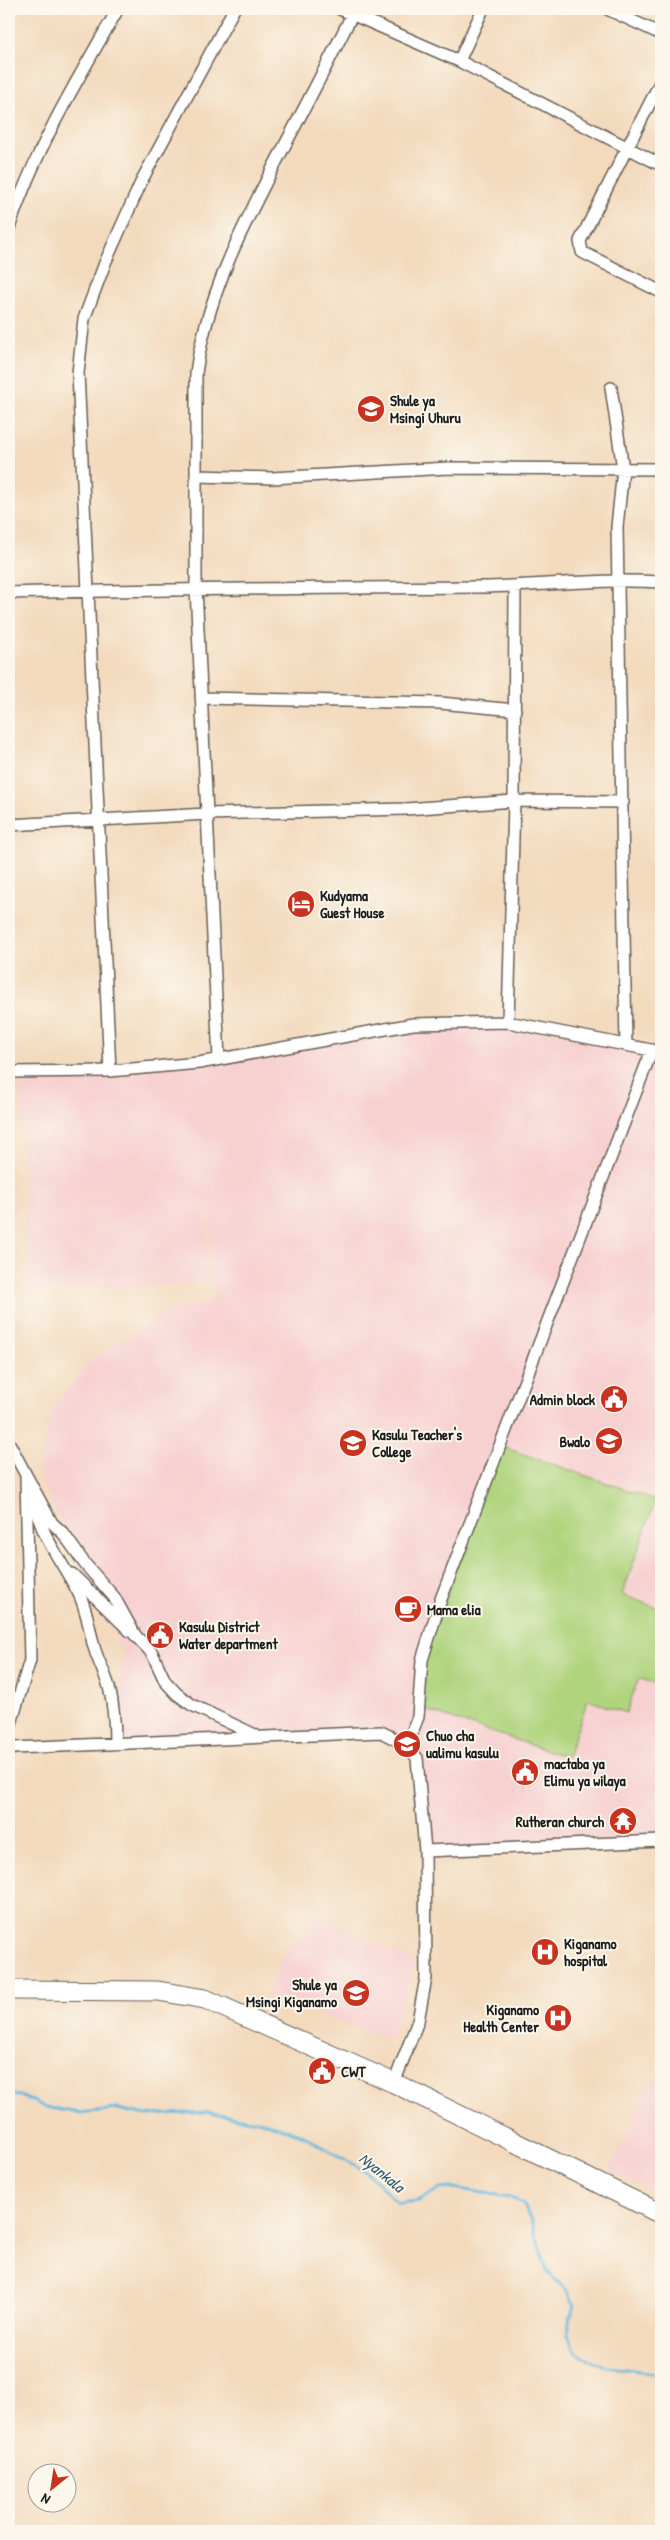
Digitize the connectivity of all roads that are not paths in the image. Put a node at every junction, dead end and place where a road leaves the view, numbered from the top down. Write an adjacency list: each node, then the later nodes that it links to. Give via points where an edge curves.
1 (118, 9): 12 (street, via 58,112 19,197)
2 (234, 9): 22 (street, via 143,178 84,319 78,372)
3 (340, 9): 6 (street)
4 (483, 9): 8 (street)
5 (607, 9): 7 (street)
6 (353, 12): 8 (street); 17 (street, via 226,265 200,346 196,373)
7 (661, 34)
8 (459, 61): 10 (street)
9 (661, 81): 10 (street)
10 (627, 148): 11 (street); 13 (street, via 580,241 582,252)
11 (661, 164)
12 (9, 228)
13 (661, 292)
14 (611, 388): 15 (street)
15 (623, 469): 16 (street); 17 (street, via 448,468 272,478); 18 (street, via 617,528)
16 (661, 469)
17 (196, 476): 21 (street)
18 (619, 580): 19 (street); 20 (street); 27 (street)
19 (661, 582)
20 (515, 586): 21 (street); 25 (street)
21 (196, 588): 22 (street); 24 (street)
22 (89, 591): 23 (street); 29 (street)
23 (9, 593)
24 (201, 698): 25 (street, via 440,703); 28 (street)
25 (514, 710): 26 (street)
26 (514, 801): 27 (street); 28 (street, via 406,809); 31 (street)
27 (622, 802): 32 (street)
28 (207, 814): 29 (street); 34 (street)
29 (100, 820): 30 (street); 36 (street)
30 (9, 825)
31 (508, 1022): 32 (street); 34 (street, via 413,1024)
32 (626, 1045): 33 (street)
33 (657, 1051): 45 (street, via 441,1599 422,1660 418,1716)
34 (219, 1059): 36 (street)
35 (9, 1072): 36 (street)
36 (110, 1072)
37 (9, 1443): 38 (street)
38 (26, 1475): 39 (street); 42 (street, via 30,1660)
39 (32, 1487): 40 (street, via 45,1536); 41 (street, via 52,1523 114,1597)
40 (64, 1568): 41 (street); 44 (street, via 78,1593 108,1685 115,1715)
41 (135, 1635): 43 (street, via 152,1653 165,1681 177,1694 245,1732)
42 (9, 1730)
43 (264, 1737): 44 (street); 45 (street, via 381,1732)
44 (115, 1744): 46 (street)
45 (407, 1745): 48 (street, via 417,1758)
46 (9, 1750)
47 (661, 1842): 48 (street)
48 (425, 1851): 50 (street, via 426,1978 418,2021)
49 (9, 1990): 50 (highway, via 158,1991 205,1999)
50 (394, 2083): 51 (highway)
51 (661, 2214)

